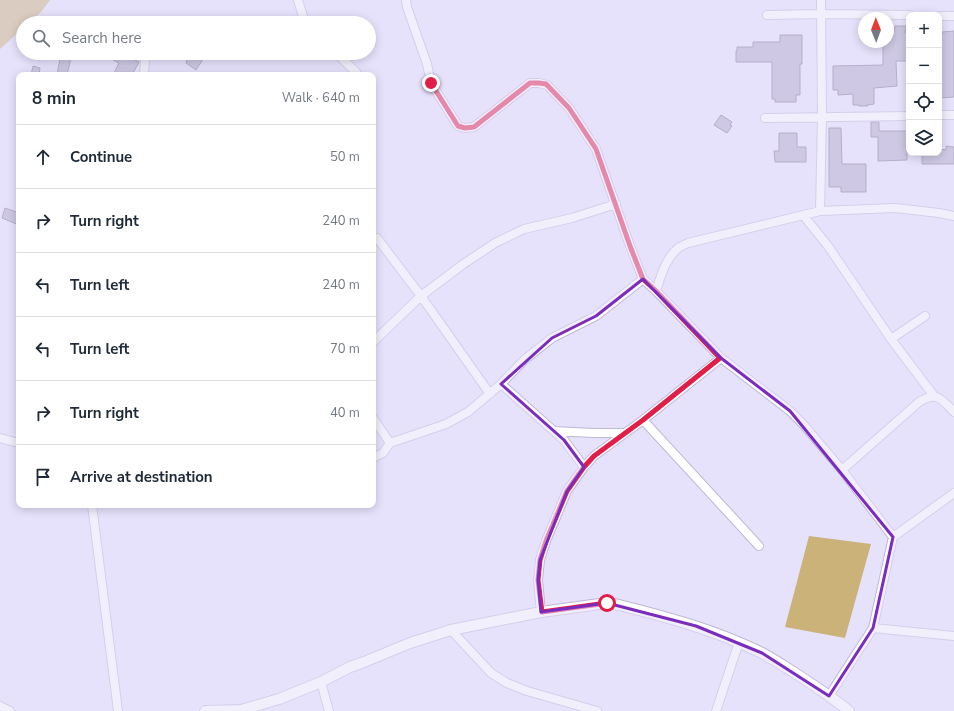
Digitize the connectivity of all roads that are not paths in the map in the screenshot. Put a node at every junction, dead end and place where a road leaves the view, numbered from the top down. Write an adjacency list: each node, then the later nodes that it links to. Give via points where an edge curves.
1 (298, 0): 7 (street)
2 (406, 0): 19 (street, via 431,83 458,126 474,127 530,83 546,84 569,108 596,149)
3 (821, 0): 4 (street)
4 (821, 14): 5 (street); 6 (street); 17 (street)
5 (767, 15)
6 (906, 15)
7 (303, 16)
8 (942, 16): 9 (street)
9 (954, 16)
10 (145, 60): 12 (street)
11 (343, 60): 13 (street)
12 (144, 72)
13 (356, 72)
14 (942, 115): 15 (street)
15 (954, 115)
16 (906, 116): 17 (street)
17 (822, 117): 18 (street); 20 (street)
18 (765, 118)
19 (616, 204): 24 (street); 26 (street, via 524,229 495,243)
20 (820, 211): 21 (street); 22 (street, via 895,208)
21 (803, 215): 25 (street, via 688,243 678,248 668,258); 29 (street, via 828,246)
22 (954, 216)
23 (377, 238): 26 (street)
24 (643, 279): 25 (street); 31 (street, via 596,316 552,338 524,360)
25 (656, 291): 30 (street)
26 (421, 296): 28 (street); 32 (street)
27 (925, 316): 29 (street)
28 (376, 339)
29 (891, 340): 33 (street)
30 (720, 358): 35 (street); 44 (street, via 790,411)
31 (501, 384): 32 (street); 37 (street)
32 (490, 394): 41 (street, via 468,412 446,424)
33 (934, 396): 34 (street, via 939,397); 44 (street, via 919,402)
34 (954, 412)
35 (643, 420): 38 (street); 48 (street)
36 (376, 422): 41 (street)
37 (554, 431): 38 (street); 43 (street)
38 (625, 433): 43 (street, via 594,456)
39 (0, 438): 40 (street)
40 (16, 442)
41 (390, 443): 42 (street, via 383,453)
42 (376, 456)
43 (584, 467): 49 (street, via 567,491 540,560 538,580)
44 (842, 470): 47 (street)
45 (954, 493): 47 (street)
46 (92, 508): 58 (street)
47 (893, 537): 50 (street)
48 (759, 546)
49 (542, 612): 51 (street); 53 (street, via 607,603 696,626)
50 (873, 628): 52 (street); 55 (street)
51 (451, 630): 54 (street, via 350,667); 61 (street, via 491,673 506,683)
52 (954, 636)
53 (739, 642): 55 (street, via 762,653); 62 (street)
54 (321, 682): 59 (street, via 279,699 241,710); 60 (street)
55 (829, 696): 63 (street)
56 (0, 706): 57 (street)
57 (10, 711)
58 (118, 711)
59 (205, 711)
60 (329, 711)
61 (597, 711)
62 (716, 711)
63 (848, 711)

